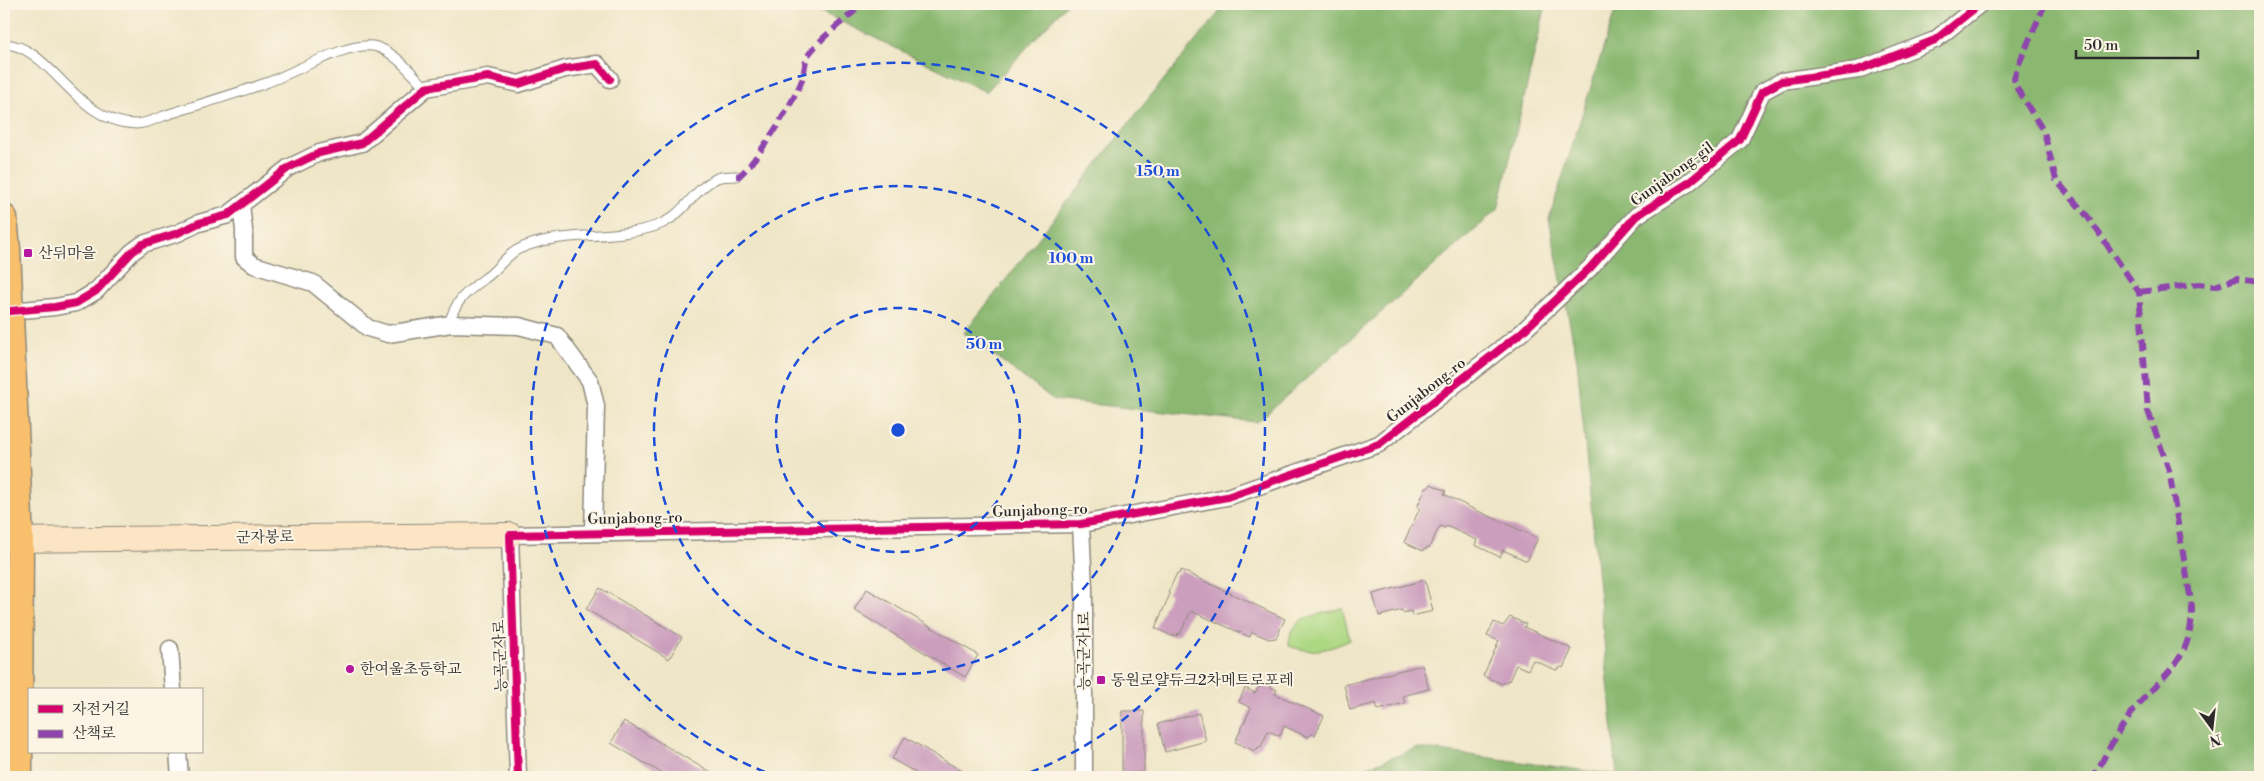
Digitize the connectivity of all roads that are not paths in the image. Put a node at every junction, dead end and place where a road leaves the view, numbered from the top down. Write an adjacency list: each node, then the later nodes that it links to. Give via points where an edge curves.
1 (1980, 4): 10 (street, Gunjabong-gil, via 1935,40 1858,70 1782,81 1762,92 1740,140 1687,184 1636,216 1590,268)
2 (4, 44): 4 (lane, via 19,46 32,53 90,108 112,119 137,124 268,82 350,48 375,46 390,54)
3 (610, 79): 4 (street, via 598,64 565,69 519,84 488,76)
4 (426, 88): 6 (street, via 362,143 319,153 288,168)
5 (736, 176): 9 (lane, via 718,178 665,222 654,227 622,234 552,240 519,249 462,295)
6 (241, 205): 8 (street, via 228,215 143,244 96,290 76,303 55,307); 9 (street, via 244,257 254,265 313,283 368,328 388,334)
7 (4, 218): 8 (main road)
8 (8, 295): 14 (main road)
9 (448, 325): 12 (street, via 519,326 557,336 574,357 590,381 596,406)
10 (1521, 333): 11 (street, Gunjabong-ro, via 1379,444 1227,497)
11 (1081, 524): 12 (street, Gunjabong-ro); 21 (street, 능곡군자1로)
12 (593, 533): 13 (street, Gunjabong-ro)
13 (510, 535): 14 (main road, 군자봉로); 20 (street, 능곡군자로)
14 (12, 540): 18 (main road)
15 (170, 649): 16 (street)
16 (173, 688)
17 (178, 754): 19 (street)
18 (19, 777)
19 (180, 777)
20 (518, 777)
21 (1084, 777)

